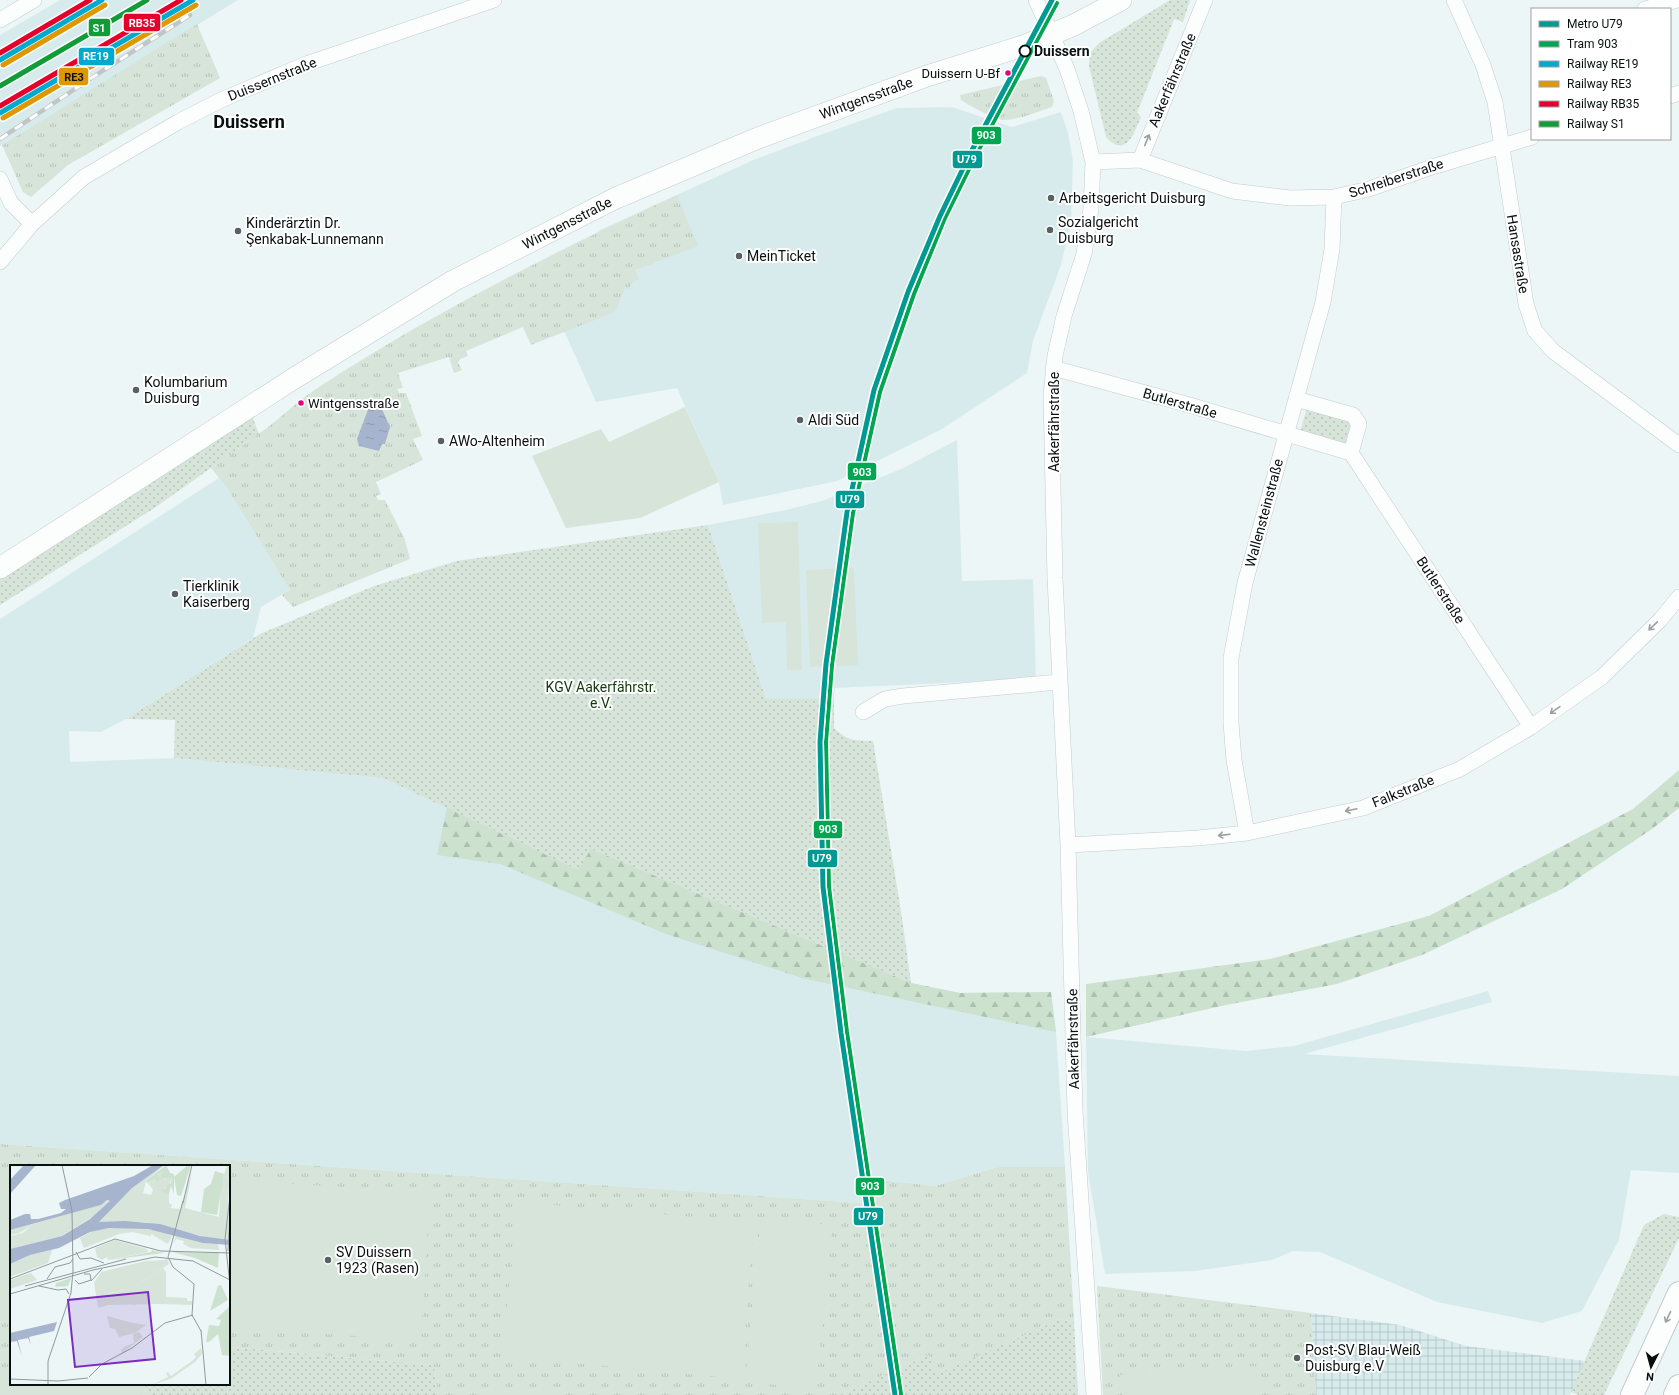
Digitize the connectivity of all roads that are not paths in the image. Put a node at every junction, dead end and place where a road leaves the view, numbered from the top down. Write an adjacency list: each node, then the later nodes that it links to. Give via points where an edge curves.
1 (34, 0): 9 (street)
2 (494, 0): 17 (street, Duissernstraße, via 306,64 221,100 84,177)
3 (1036, 0): 10 (street, Aakerfährstraße)
4 (1121, 0): 10 (main road)
5 (1205, 0): 13 (street, Aakerfährstraße, one-way to 5)
6 (1454, 0): 12 (street, Hansastraße, via 1483,65 1495,102)
7 (1677, 0): 8 (street)
8 (1649, 8)
9 (0, 20)
10 (1052, 35): 14 (street, Aakerfährstraße, via 1081,111); 24 (main road, Wintgensstraße, via 862,99 758,138 616,198 453,281 293,379)
11 (1531, 137): 12 (street, Schreiberstraße)
12 (1502, 146): 16 (street, Schreiberstraße, via 1369,189); 22 (street, Hansastraße, via 1526,304 1535,331 1553,351)
13 (1140, 160): 14 (street, Schreiberstraße); 16 (street, Schreiberstraße, via 1232,191 1290,198)
14 (1093, 162): 19 (street, Aakerfährstraße, via 1091,209 1084,254 1064,316)
15 (0, 179): 17 (street, via 11,203)
16 (1334, 197): 20 (street, Wallensteinstraße, via 1332,249 1323,302)
17 (32, 224): 18 (street, Duissernstraße)
18 (0, 262)
19 (1053, 368): 21 (street, Butlerstraße); 26 (street, Aakerfährstraße, via 1055,578)
20 (1296, 399): 21 (street, Wallensteinstraße); 23 (street, via 1353,415 1359,424)
21 (1286, 434): 23 (street, Butlerstraße); 29 (street, Wallensteinstraße, via 1245,582 1231,658 1230,723)
22 (1679, 445)
23 (1351, 453): 28 (street, Butlerstraße)
24 (0, 568)
25 (1679, 597): 28 (street, Falkstraße, one-way to 28, via 1660,620 1602,677)
26 (1059, 682): 27 (street, via 903,696 885,699); 30 (street, Aakerfährstraße)
27 (863, 712)
28 (1531, 726): 29 (street, Falkstraße, one-way to 29, via 1460,769 1363,808)
29 (1247, 832): 30 (street, Falkstraße, one-way to 30, via 1198,838)
30 (1068, 845): 33 (street, Aakerfährstraße, via 1075,1111)
31 (1679, 1293): 34 (highway, one-way to 34)
32 (1679, 1386): 35 (highway)
33 (1094, 1395)
34 (1632, 1395)
35 (1675, 1395)

